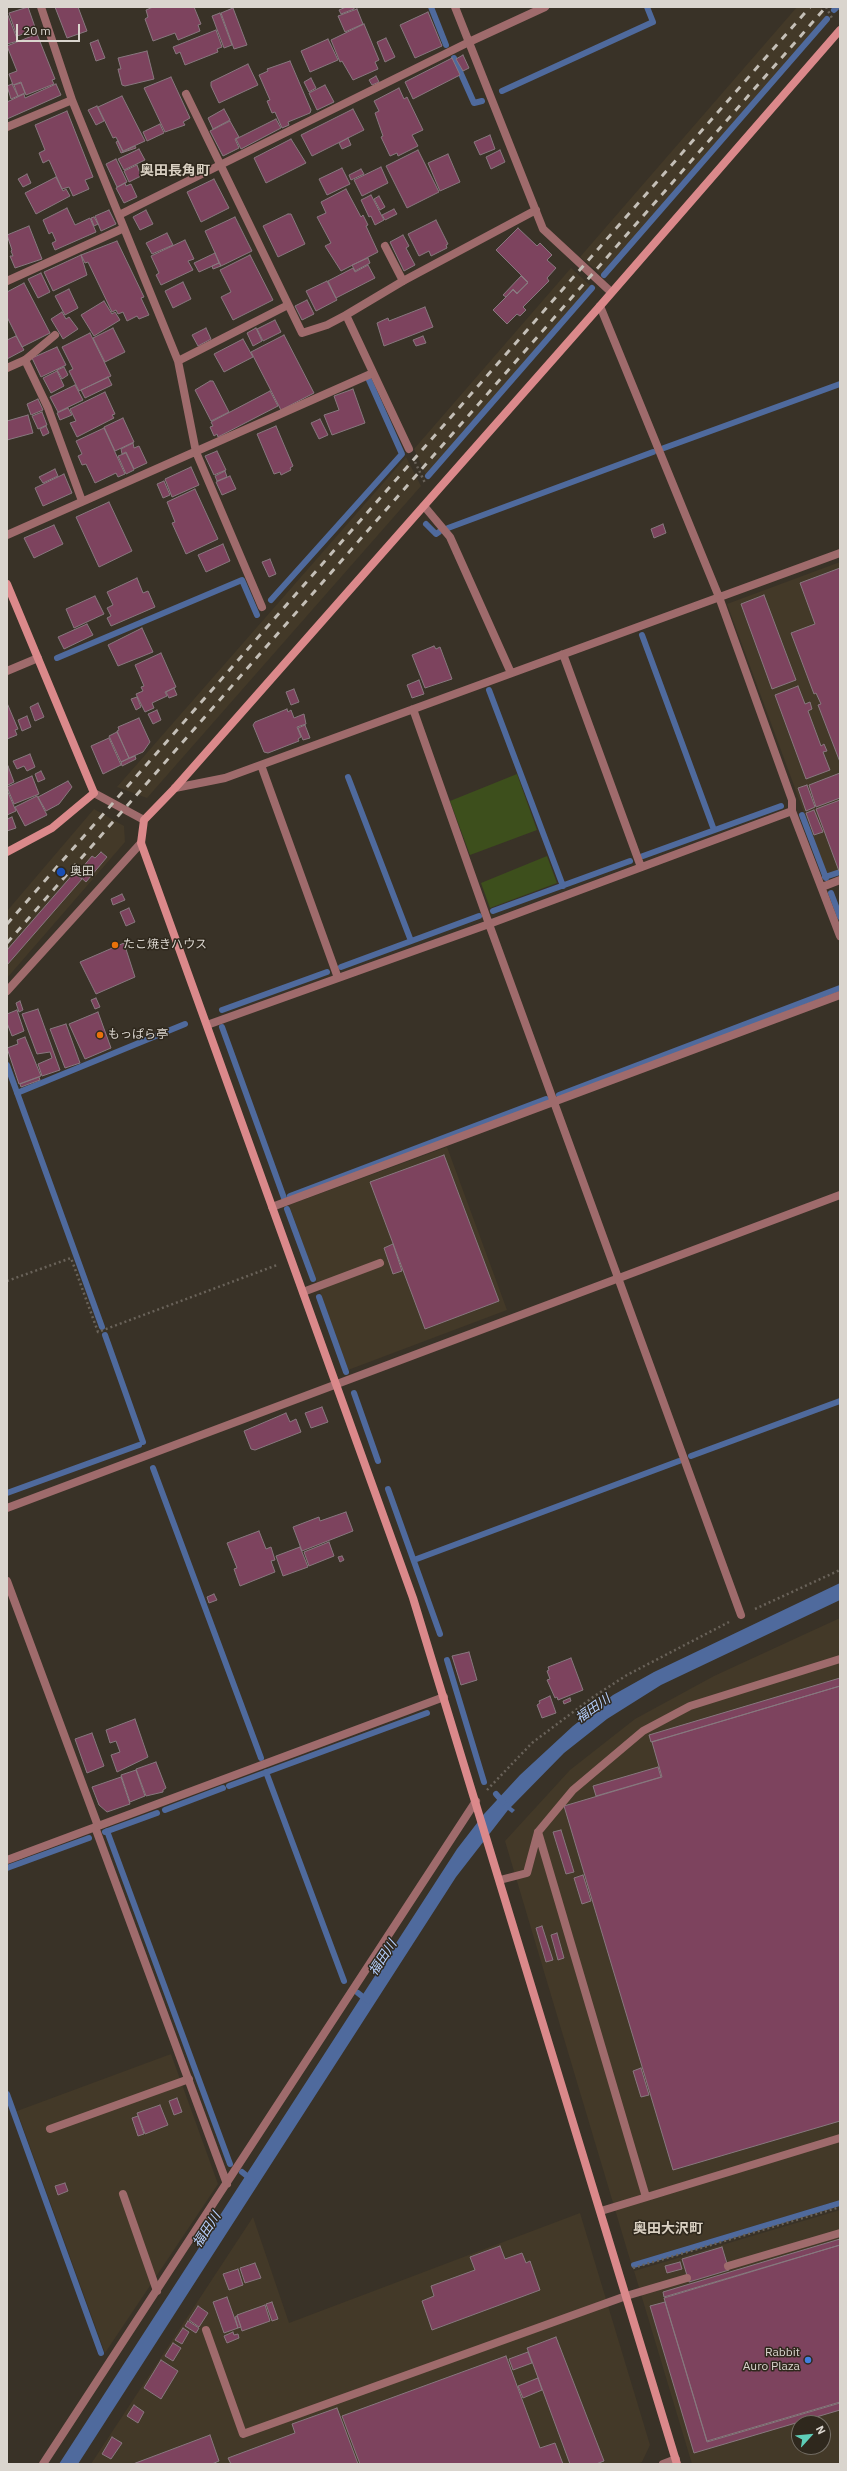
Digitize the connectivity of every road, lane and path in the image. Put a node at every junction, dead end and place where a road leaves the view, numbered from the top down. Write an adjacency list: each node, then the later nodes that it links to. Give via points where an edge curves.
1 (40, 7): 7 (street)
2 (455, 7): 5 (street)
3 (545, 7): 5 (street)
4 (840, 30): 16 (street)
5 (469, 42): 9 (street); 10 (street)
6 (186, 94): 9 (street)
7 (72, 100): 8 (street); 11 (street)
8 (7, 127)
9 (220, 166): 11 (street); 17 (street)
10 (536, 210): 15 (street); 16 (street, via 543,229)
11 (119, 215): 12 (street)
12 (124, 228): 14 (street); 22 (street)
13 (385, 246): 15 (street)
14 (7, 281)
15 (403, 281): 19 (street)
16 (611, 292): 18 (street)
17 (288, 305): 19 (street, via 302,333); 22 (street)
18 (600, 306): 27 (street); 33 (street)
19 (346, 315): 24 (street)
20 (55, 335): 21 (street)
21 (25, 360): 23 (street); 28 (street, via 48,408)
22 (178, 361): 26 (street)
23 (7, 368)
24 (373, 373): 25 (street); 26 (street)
25 (408, 449): 27 (path)
26 (196, 452): 28 (street); 34 (street)
27 (432, 496): 29 (street)
28 (82, 501): 30 (street)
29 (424, 506): 38 (street, via 450,537); 41 (street)
30 (7, 535)
31 (840, 553): 33 (street)
32 (7, 584): 36 (street)
33 (719, 597): 35 (street); 43 (street, via 792,800)
34 (262, 607)
35 (563, 654): 38 (street); 47 (street)
36 (38, 658): 37 (street); 42 (street)
37 (7, 670)
38 (511, 673): 39 (street)
39 (413, 709): 40 (street); 50 (street)
40 (261, 765): 41 (street, via 225,778); 52 (street)
41 (175, 788): 44 (street)
42 (94, 793): 44 (street); 46 (street, via 52,828)
43 (792, 810): 47 (street); 49 (street)
44 (144, 820): 45 (street)
45 (140, 843): 53 (street); 55 (street)
46 (7, 852)
47 (641, 867): 50 (street)
48 (840, 880): 49 (street)
49 (822, 887): 51 (street)
50 (489, 924): 52 (street); 56 (street)
51 (840, 936)
52 (338, 978): 55 (street)
53 (7, 991)
54 (840, 995): 56 (street)
55 (207, 1025): 58 (street)
56 (554, 1102): 58 (street); 61 (street)
57 (840, 1196): 61 (street)
58 (272, 1207): 59 (street)
59 (291, 1259): 62 (path, via 98,1332 71,1258); 63 (street)
60 (380, 1263): 63 (street)
61 (619, 1277): 64 (street); 68 (street)
62 (7, 1281)
63 (303, 1292): 64 (street)
64 (337, 1386): 65 (street); 70 (street, via 413,1598)
65 (7, 1508)
66 (840, 1570): 68 (path)
67 (7, 1580): 72 (street)
68 (741, 1615): 71 (path, via 627,1675 592,1697 532,1743)
69 (840, 1659): 73 (street, via 690,1706 643,1731 573,1790)
70 (444, 1697): 71 (street); 72 (street)
71 (477, 1804): 75 (street); 79 (street)
72 (97, 1826): 74 (street); 76 (street)
73 (538, 1832): 75 (street, via 527,1873); 81 (street)
74 (7, 1860)
75 (500, 1880): 83 (street)
76 (189, 2080): 77 (street); 79 (street)
77 (50, 2129)
78 (840, 2138): 81 (street)
79 (227, 2184): 88 (street)
80 (123, 2194): 88 (street)
81 (646, 2197): 83 (street)
82 (840, 2207): 86 (path)
83 (601, 2211): 86 (street)
84 (840, 2233): 85 (street)
85 (728, 2266)
86 (619, 2272): 89 (street)
87 (687, 2278): 89 (street)
88 (157, 2291): 92 (street)
89 (626, 2296): 90 (street, via 243,2434); 91 (street)
90 (206, 2330)
91 (677, 2462): 93 (street)
92 (43, 2464)
93 (663, 2464)

